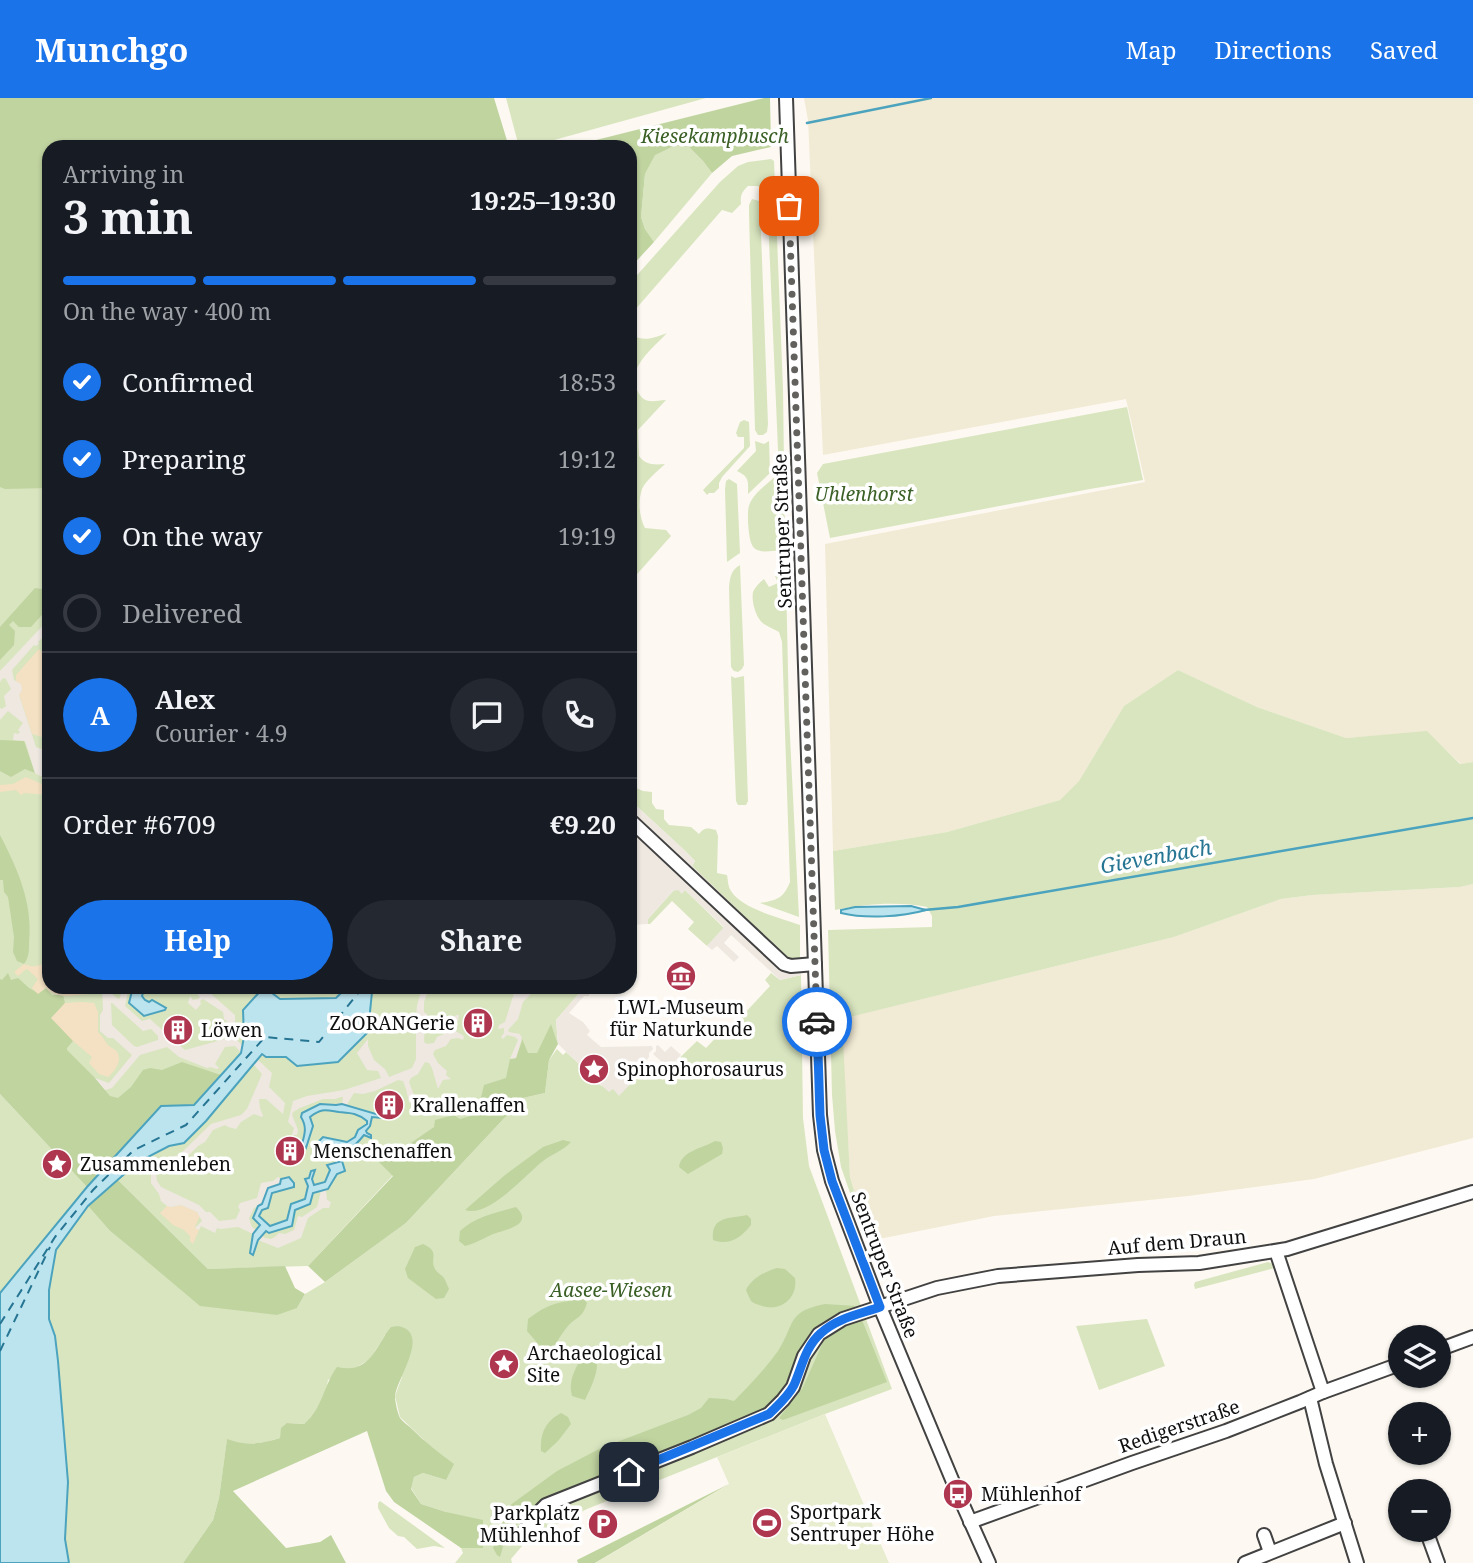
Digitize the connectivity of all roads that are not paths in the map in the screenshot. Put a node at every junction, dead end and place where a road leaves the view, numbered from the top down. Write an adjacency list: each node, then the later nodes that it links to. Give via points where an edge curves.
1 (786, 98): 3 (street, Sentruper Straße)
2 (637, 827): 3 (street, via 784,964)
3 (815, 964): 6 (street, Sentruper Straße, via 824,1150)
4 (1473, 1192): 5 (street, Auf dem Draun)
5 (1276, 1251): 6 (street, Auf dem Draun, via 1199,1263 998,1276 937,1288); 10 (street)
6 (880, 1307): 12 (street, Sentruper Straße); 15 (street, Auf dem Draun, via 843,1319 819,1334 804,1356 793,1387 769,1414 546,1505)
7 (1473, 1337): 8 (street)
8 (1451, 1345)
9 (1388, 1368): 10 (street, Redigerstraße)
10 (1323, 1392): 11 (street, Redigerstraße)
11 (1310, 1398): 12 (street, Redigerstraße); 13 (street)
12 (970, 1522): 18 (street, Sentruper Straße)
13 (1345, 1523): 17 (street); 20 (street)
14 (1264, 1535): 17 (street)
15 (522, 1536)
16 (1430, 1542): 21 (street)
17 (1270, 1552): 19 (street)
18 (989, 1563)
19 (1245, 1563)
20 (1357, 1563)
21 (1438, 1563)

